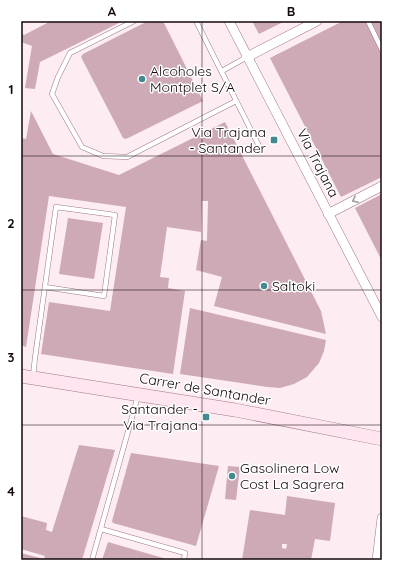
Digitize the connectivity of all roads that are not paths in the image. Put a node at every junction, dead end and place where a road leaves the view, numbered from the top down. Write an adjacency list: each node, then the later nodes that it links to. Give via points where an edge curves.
1 (134, 21): 9 (lane, via 70,53 58,77 52,94 82,147 103,156 127,157)
2 (196, 21): 8 (lane)
3 (229, 21): 7 (street, Via Trajana)
4 (317, 21): 7 (street)
5 (368, 21): 6 (lane)
6 (382, 50)
7 (247, 57): 8 (lane); 12 (street, Via Trajana)
8 (222, 71): 9 (lane)
9 (236, 101): 10 (lane)
10 (259, 146)
11 (382, 186): 12 (street, one-way to 12)
12 (328, 214): 14 (street, Via Trajana)
13 (45, 287): 13 (lane, via 56,207 115,215 104,296); 15 (lane)
14 (382, 317)
15 (27, 377): 16 (street, Carrer de Santander)
16 (139, 394): 17 (street, Carrer de Santander); 19 (lane)
17 (382, 439)
18 (382, 518): 22 (street)
19 (101, 529): 20 (lane); 21 (lane, via 185,553)
20 (92, 560)
21 (184, 560)
22 (377, 560)

